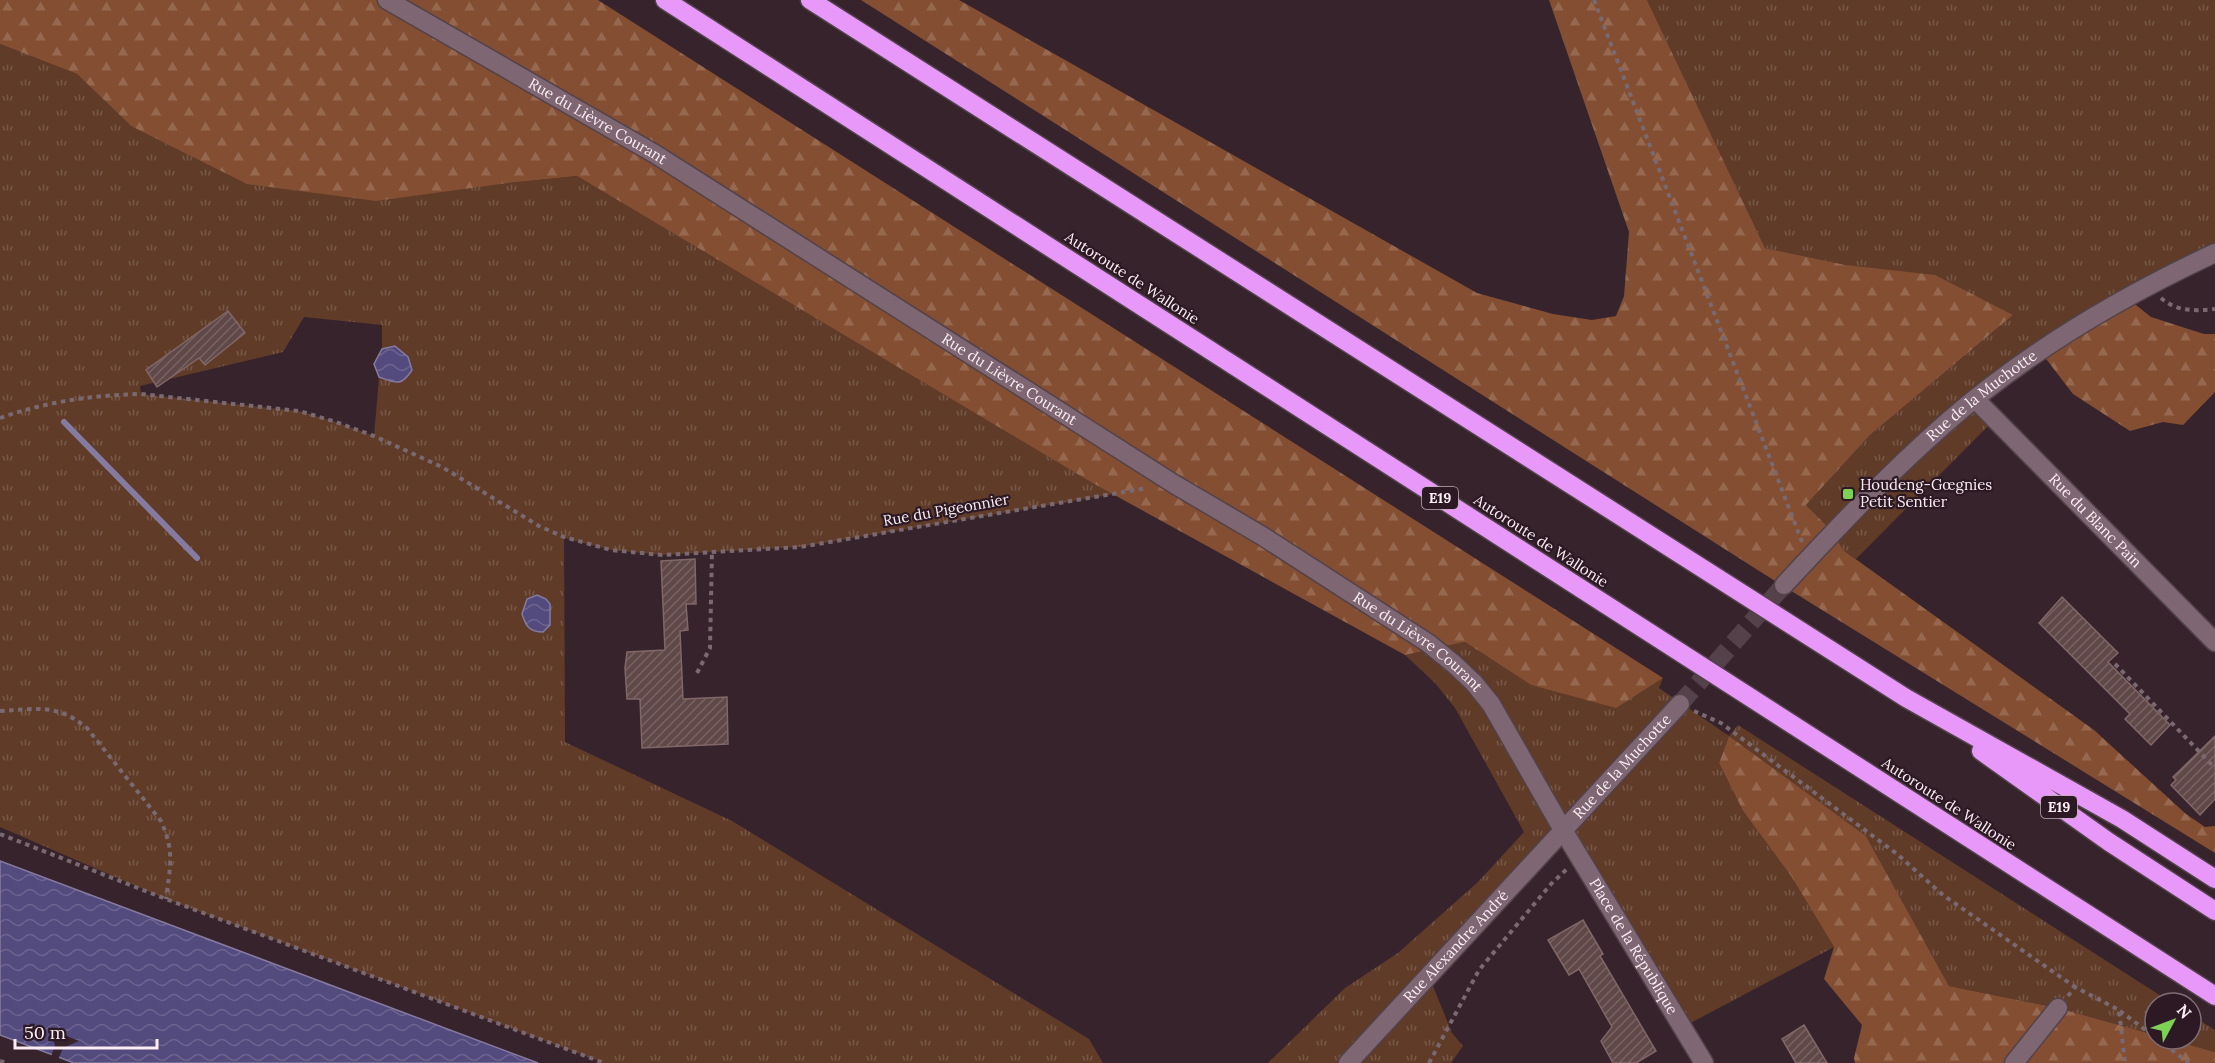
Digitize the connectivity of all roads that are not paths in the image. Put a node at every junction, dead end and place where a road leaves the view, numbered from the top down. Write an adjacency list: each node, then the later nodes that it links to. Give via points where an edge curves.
1 (387, 0): 10 (street, Rue du Lièvre Courant, via 655,154 1428,643 1474,683 1491,704)
2 (665, 0): 13 (highway, Autoroute de Wallonie / E19)
3 (810, 0): 8 (highway, E19)
4 (2215, 253): 5 (street, Rue de la Muchotte, via 2078,325)
5 (1975, 399): 6 (street, Rue de la Muchotte, via 1898,467); 7 (street, Rue du Blanc Pain)
6 (1784, 585)
7 (2215, 642)
8 (1906, 698): 11 (highway, via 2122,819); 12 (highway, E19, via 2109,842)
9 (1680, 704): 10 (street, Rue de la Muchotte)
10 (1563, 830): 15 (street, Rue Alexandre André); 16 (street, Place de la République)
11 (2215, 879)
12 (2215, 911)
13 (2215, 996)
14 (2058, 1008): 17 (street)
15 (1348, 1063)
16 (1704, 1063)
17 (2014, 1063)

